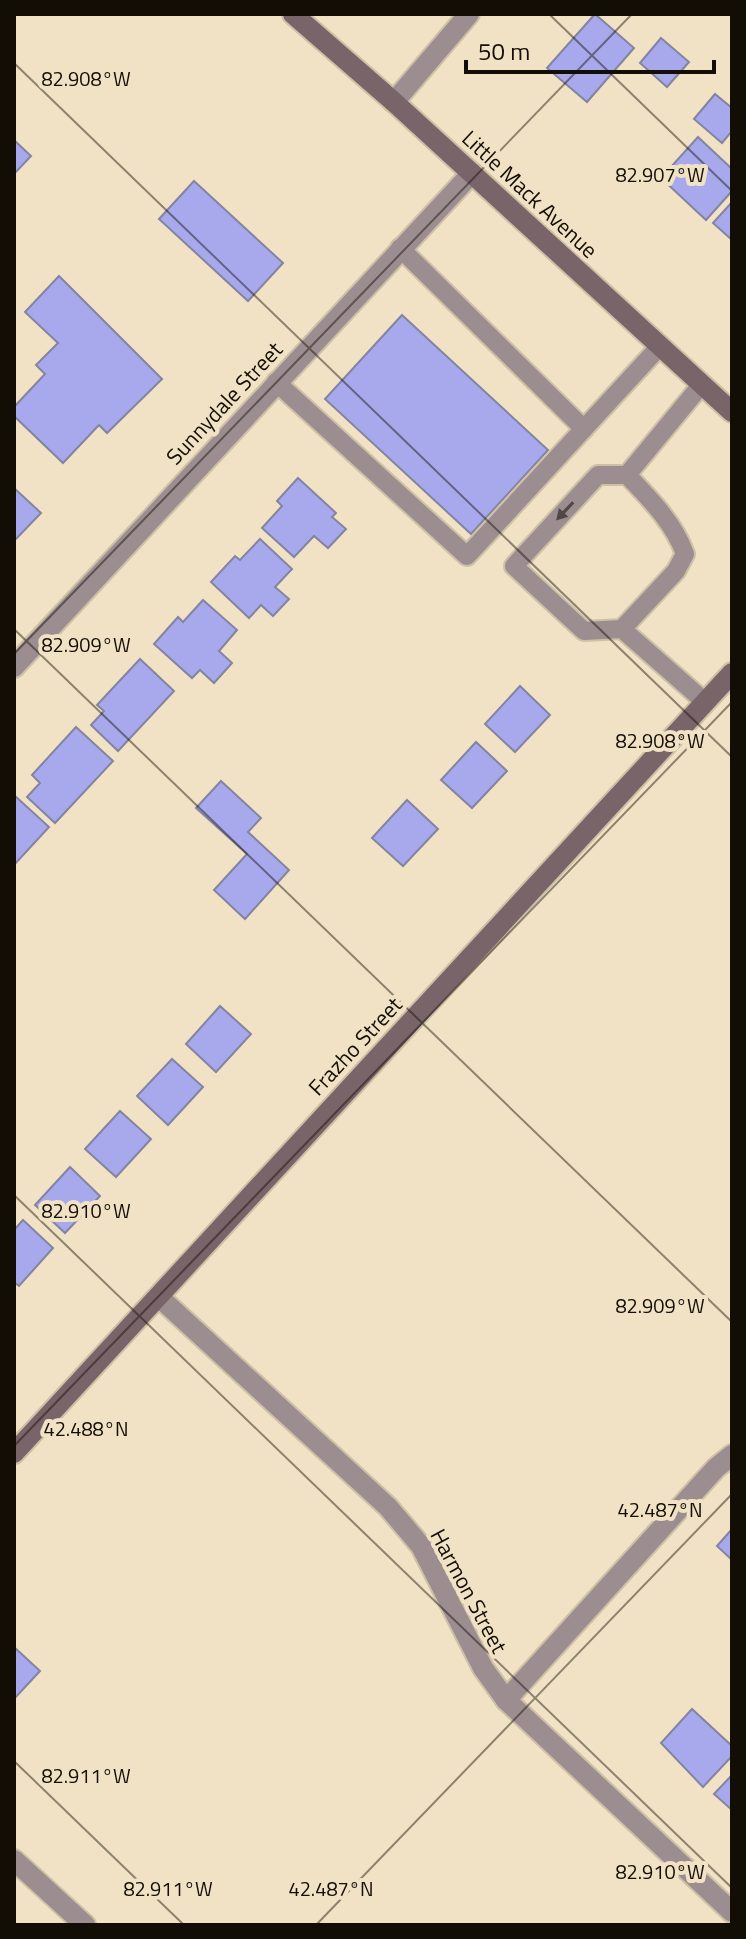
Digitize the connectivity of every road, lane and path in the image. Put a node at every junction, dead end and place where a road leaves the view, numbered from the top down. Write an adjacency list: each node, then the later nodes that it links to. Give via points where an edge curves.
1 (293, 14): 3 (street, Little Mack Avenue)
2 (469, 14): 3 (street)
3 (394, 102): 4 (street, Little Mack Avenue)
4 (472, 173): 5 (street, Sunnydale Street); 6 (street, Little Mack Avenue)
5 (400, 248): 7 (street, Sunnydale Street); 10 (lane)
6 (660, 346): 8 (street, Little Mack Avenue); 10 (lane)
7 (276, 382): 10 (lane, via 467,556); 13 (street, Sunnydale Street)
8 (702, 384): 9 (street, Little Mack Avenue); 11 (lane)
9 (732, 412)
10 (584, 429)
11 (627, 475): 12 (lane, via 679,538 685,554 676,571); 12 (lane, one-way to 12, via 598,475 514,566 584,631)
12 (622, 629): 15 (lane)
13 (14, 667)
14 (732, 673): 15 (street, Frazho Street)
15 (705, 702): 16 (street, Frazho Street)
16 (159, 1297): 17 (street, Frazho Street); 19 (street, Harmon Street, via 406,1527)
17 (14, 1453)
18 (732, 1455): 19 (street)
19 (506, 1700): 21 (street, Harmon Street)
20 (14, 1860): 22 (street)
21 (732, 1912)
22 (85, 1925)

